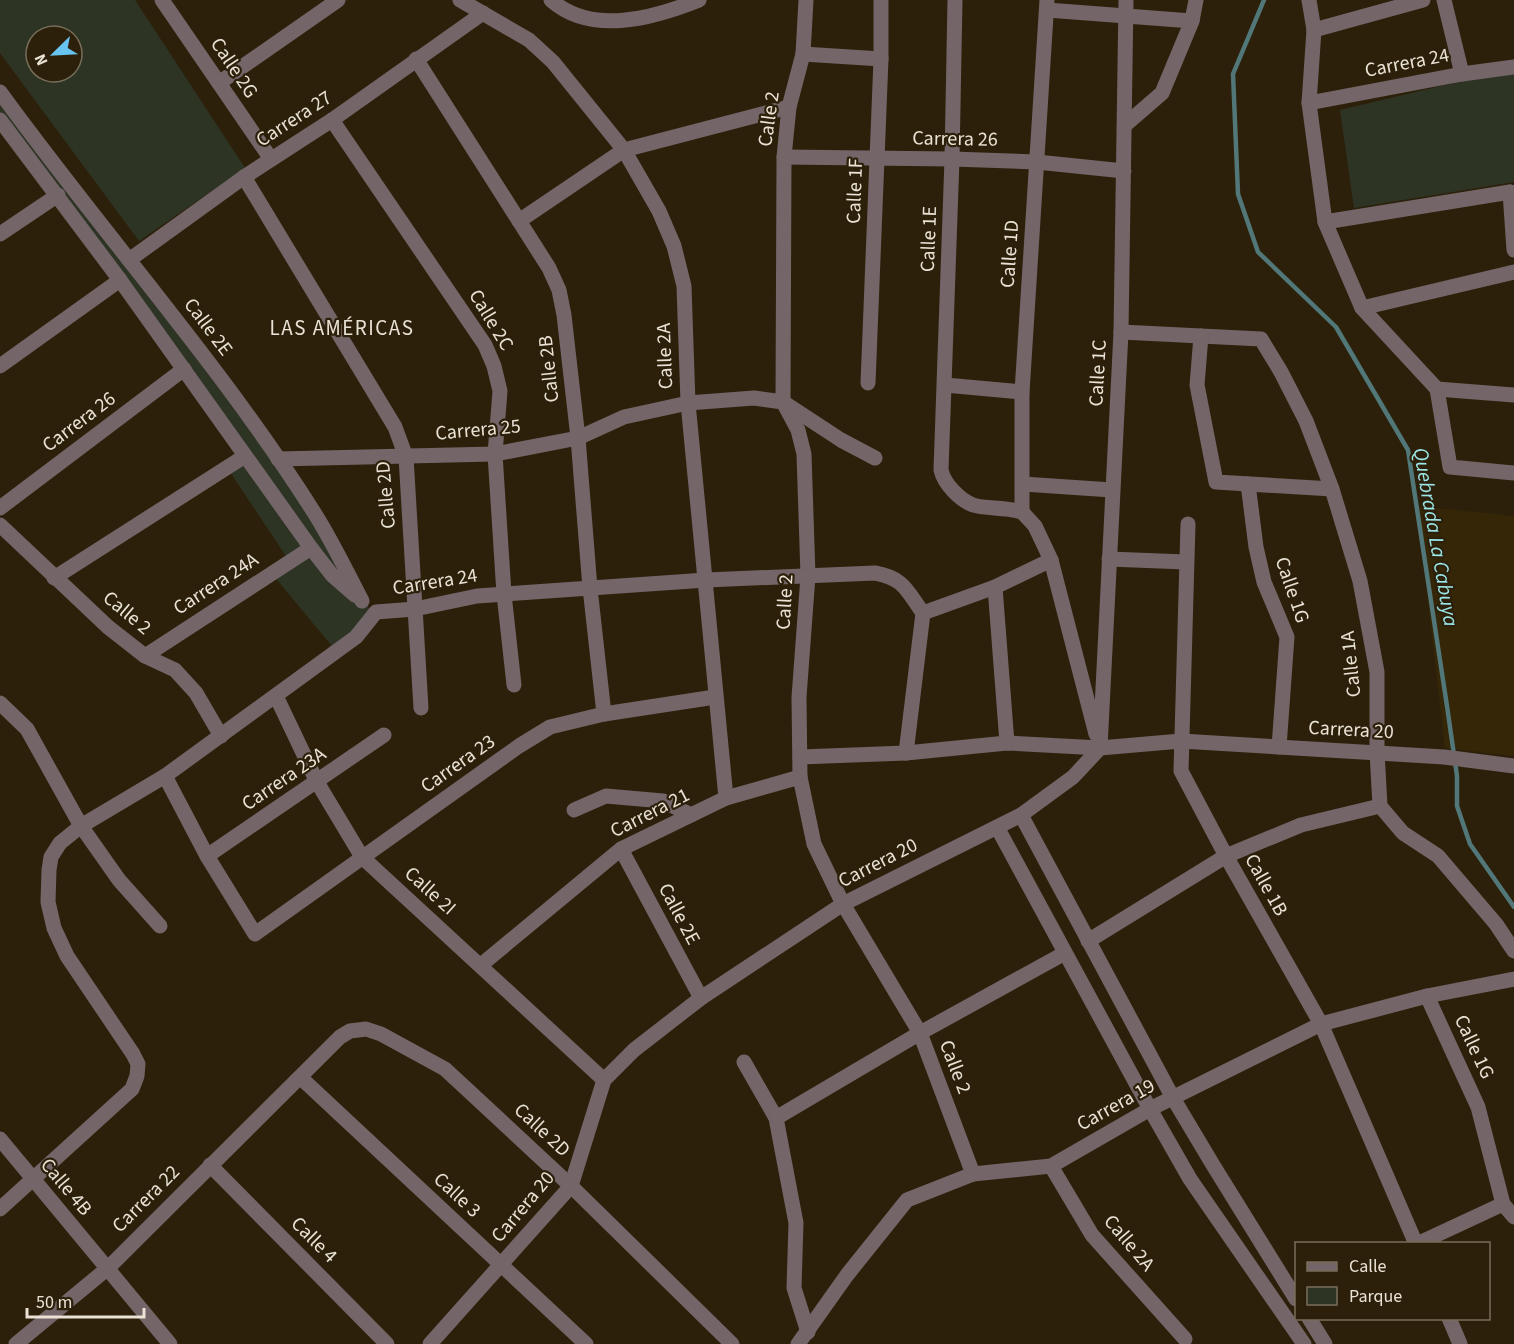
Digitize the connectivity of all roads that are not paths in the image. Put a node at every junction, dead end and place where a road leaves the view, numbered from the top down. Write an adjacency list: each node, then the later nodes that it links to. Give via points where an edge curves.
1 (162, 0): 24 (street, Calle 2G)
2 (338, 0): 24 (street)
3 (460, 0): 15 (street, Calle 2A)
4 (551, 0): 5 (street, via 589,20 630,20)
5 (699, 0)
6 (806, 0): 19 (street, Calle 2)
7 (881, 0): 21 (street, Calle 1F)
8 (955, 0): 35 (street, Calle 1E)
9 (1126, 0): 16 (street, Calle 1C)
10 (1196, 0): 17 (street)
11 (1309, 0): 18 (street)
12 (1423, 0): 18 (street)
13 (1444, 0): 23 (street)
14 (1047, 5): 16 (street); 36 (street, Calle 1D)
15 (483, 13): 20 (street, Carrera 27); 31 (street, Calle 2A, via 529,40 554,62)
16 (1126, 16): 17 (street); 30 (street, Calle 1C)
17 (1192, 21): 30 (street, via 1162,93)
18 (1314, 30): 26 (street)
19 (803, 54): 21 (street); 27 (street, Calle 2)
20 (416, 59): 29 (street, Carrera 27); 41 (street, Calle 2B)
21 (881, 59): 34 (street, Calle 1F)
22 (1514, 67): 23 (street, Carrera 24)
23 (1462, 74): 26 (street, Carrera 24)
24 (219, 83): 33 (street, Calle 2G)
25 (0, 92): 45 (street, Calle 2E)
26 (1309, 103): 42 (street)
27 (789, 106): 31 (street); 32 (street, Calle 2)
28 (0, 120): 40 (street, Calle 2E)
29 (332, 120): 33 (street, Carrera 27); 61 (street, Calle 2C, via 485,345 500,391)
30 (1125, 125): 37 (street, Calle 1C)
31 (624, 150): 41 (street); 59 (street, Calle 2A, via 658,210 677,256 684,286)
32 (784, 157): 34 (street, Carrera 26); 58 (street, Calle 2)
33 (271, 159): 38 (street, Carrera 27)
34 (877, 159): 35 (street, Carrera 26); 53 (street, Calle 1F)
35 (952, 159): 36 (street, Carrera 26); 54 (street, Calle 1E)
36 (1037, 162): 37 (street, Carrera 26); 56 (street, Calle 1D)
37 (1124, 171): 49 (street, Calle 1C)
38 (244, 177): 45 (street, Carrera 27); 63 (street, Calle 2D, via 395,427)
39 (1512, 189): 42 (street); 44 (street)
40 (58, 195): 43 (street); 47 (street, Calle 2E)
41 (519, 221): 60 (street, Calle 2B, via 559,290)
42 (1325, 222): 48 (street)
43 (0, 234)
44 (1514, 250)
45 (129, 260): 65 (street, Calle 2E)
46 (1514, 272): 48 (street)
47 (120, 280): 51 (street); 52 (street, Calle 2E)
48 (1362, 309): 55 (street)
49 (1121, 332): 50 (street); 70 (street, Calle 1C)
50 (1201, 336): 68 (street, via 1197,385 1216,482); 69 (street, Calle 1A, via 1260,339 1306,421)
51 (0, 366)
52 (184, 369): 62 (street, Calle 2E); 71 (street, Carrera 26)
53 (868, 383)
54 (945, 385): 56 (street); 72 (street, Calle 1E, via 943,479 973,505)
55 (1437, 389): 57 (street); 66 (street, via 1450,467)
56 (1022, 392): 67 (street, Calle 1D)
57 (1514, 395)
58 (783, 402): 59 (street, Carrera 25, via 754,398); 64 (street, Carrera 25); 79 (street, Calle 2, via 798,430 804,454)
59 (688, 403): 60 (street, Carrera 25, via 624,417); 81 (street, Calle 2A)
60 (578, 438): 61 (street, Carrera 25); 83 (street, Calle 2B)
61 (495, 454): 63 (street, Carrera 25); 84 (street, Calle 2C)
62 (245, 456): 75 (street, Calle 2E); 80 (street)
63 (406, 456): 65 (street, Carrera 25); 86 (street, Calle 2D)
64 (875, 458)
65 (278, 459): 85 (street, Calle 2E, via 316,515)
66 (1514, 473)
67 (1023, 484): 70 (street); 72 (street, Calle 1D)
68 (1248, 484): 69 (street); 100 (street, Calle 1G, via 1264,582 1287,637)
69 (1332, 489): 102 (street, Calle 1A, via 1360,581 1377,672)
70 (1112, 490): 76 (street, Calle 1C)
71 (0, 508)
72 (1022, 512): 77 (street, via 1035,526)
73 (1188, 524): 78 (street, Calle 1B)
74 (0, 525): 80 (street, Calle 2)
75 (310, 548): 85 (street, Calle 2E, via 332,575); 89 (street, Carrera 24A)
76 (1109, 559): 78 (street); 101 (street, Calle 1C)
77 (1051, 560): 82 (street); 101 (street)
78 (1186, 562): 98 (street, Calle 1B)
79 (808, 576): 81 (street, Carrera 24); 88 (street, Carrera 24, via 891,576 902,584); 104 (street, Calle 2, via 799,697)
80 (54, 578): 89 (street, Calle 2)
81 (706, 580): 83 (street, Carrera 24); 92 (street, Calle 2A)
82 (995, 587): 88 (street); 99 (street)
83 (590, 588): 84 (street, Carrera 24); 95 (street, Calle 2B)
84 (504, 594): 86 (street, Carrera 24); 90 (street, Calle 2C)
85 (362, 601): 87 (street, Calle 2E)
86 (414, 609): 87 (street, Carrera 24); 94 (street, Calle 2D)
87 (376, 612): 91 (street, Carrera 24, via 356,637)
88 (922, 613): 103 (street)
89 (145, 656): 97 (street, Calle 2, via 175,670 196,693)
90 (514, 685)
91 (276, 696): 97 (street, Carrera 24); 108 (street, Calle 2I)
92 (715, 698): 95 (street, Carrera 23); 109 (street, Calle 2A)
93 (0, 703): 114 (street, via 27,729)
94 (422, 708)
95 (604, 714): 119 (street, Carrera 23, via 550,726)
96 (384, 735): 108 (street, Carrera 23A)
97 (221, 736): 106 (street, Carrera 24)
98 (1180, 741): 100 (street, Carrera 20); 101 (street, Carrera 20); 118 (street, Calle 1B, via 1181,771)
99 (1007, 743): 101 (street); 103 (street)
100 (1279, 747): 102 (street, Carrera 20)
101 (1100, 748): 113 (street, Carrera 20, via 1073,777)
102 (1377, 752): 105 (street, Carrera 20); 110 (street, Calle 1A)
103 (906, 753): 104 (street)
104 (800, 757): 107 (street, Calle 2)
105 (1514, 766)
106 (165, 776): 114 (street, Carrera 24); 117 (street)
107 (800, 777): 109 (street, Carrera 21); 120 (street, Calle 2, via 814,844)
108 (317, 782): 117 (street, Carrera 23A); 119 (street, Calle 2I)
109 (726, 798): 112 (street, Carrera 21)
110 (1380, 806): 118 (street, via 1301,825); 123 (street, via 1403,833 1438,856)
111 (574, 810): 112 (street, via 606,796 663,801)
112 (691, 815): 116 (street, Carrera 21)
113 (1021, 815): 115 (street, Carrera 20); 122 (street)
114 (81, 826): 121 (street, via 119,880); 141 (street, Carrera 24, via 60,843 51,857 48,902 67,956 133,1054 138,1064 137,1076 132,1089)
115 (997, 827): 120 (street, Carrera 20); 124 (street)
116 (621, 849): 125 (street, Carrera 21); 128 (street, Calle 2E)
117 (207, 856): 119 (street, Carrera 23, via 255,934)
118 (1226, 856): 122 (street); 129 (street, Calle 1B)
119 (362, 857): 125 (street, Calle 2I)
120 (843, 904): 128 (street, Carrera 20); 130 (street, Calle 2)
121 (160, 926)
122 (1088, 941): 134 (street)
123 (1514, 951)
124 (1065, 953): 130 (street); 135 (street)
125 (481, 965): 133 (street, Calle 2I)
126 (1514, 980): 127 (street, Carrera 19)
127 (1427, 996): 129 (street, Carrera 19); 143 (street, Calle 1G, via 1478,1107)
128 (701, 998): 133 (street, Carrera 20, via 634,1050)
129 (1321, 1024): 134 (street, Carrera 19); 146 (street, Calle 1B)
130 (920, 1034): 136 (street); 140 (street, Calle 2)
131 (744, 1062): 136 (street)
132 (300, 1077): 138 (street, Carrera 22); 142 (street, Calle 2D, via 350,1031 366,1029 381,1034 445,1069); 148 (street, Calle 3)
133 (604, 1080): 142 (street, Carrera 20)
134 (1173, 1098): 135 (street, Carrera 19); 150 (street)
135 (1150, 1109): 139 (street, Carrera 19); 161 (street, via 1190,1179)
136 (776, 1118): 153 (street, via 796,1223 794,1288)
137 (0, 1139): 141 (street, Calle 4B)
138 (210, 1165): 149 (street, Carrera 22); 157 (street, Calle 4)
139 (1051, 1166): 140 (street, Carrera 19); 154 (street, Calle 2A, via 1092,1235)
140 (973, 1174): 153 (street, Carrera 19, via 907,1200)
141 (33, 1179): 144 (street); 149 (street, Calle 4B)
142 (571, 1186): 148 (street, Carrera 20); 160 (street, Calle 2D)
143 (1503, 1204): 145 (street, Calle 1G); 147 (street)
144 (0, 1209)
145 (1514, 1217)
146 (1416, 1242)
147 (1421, 1242)
148 (502, 1265): 158 (street, Carrera 20); 159 (street, Calle 3)
149 (108, 1268): 155 (street, Carrera 22); 156 (street, Calle 4B)
150 (1295, 1297)
151 (1310, 1320): 162 (street)
152 (1450, 1320): 163 (street)
153 (803, 1338)
154 (1185, 1339)
155 (16, 1344)
156 (170, 1344)
157 (387, 1344)
158 (430, 1344)
159 (586, 1344)
160 (732, 1344)
161 (1304, 1344)
162 (1325, 1344)
163 (1460, 1344)

